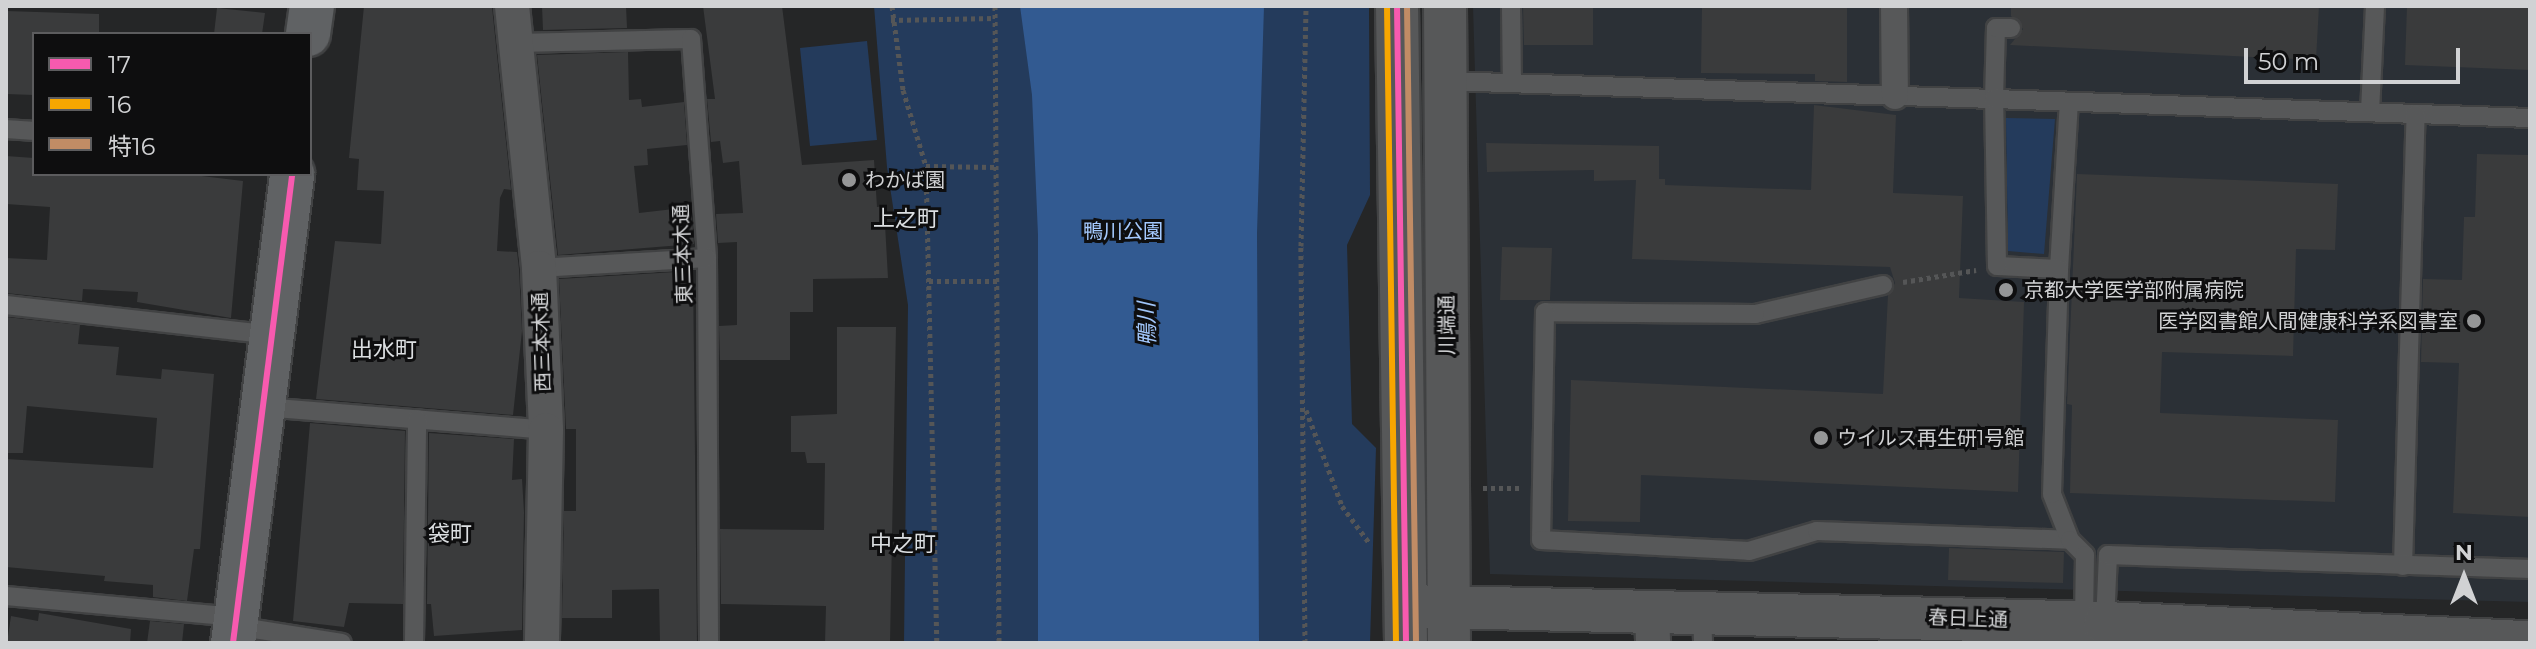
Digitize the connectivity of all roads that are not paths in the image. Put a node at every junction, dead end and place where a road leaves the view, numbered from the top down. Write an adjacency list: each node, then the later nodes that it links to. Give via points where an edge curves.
1 (312, 6): 9 (main road)
2 (512, 6): 10 (street, 西三本木通)
3 (1397, 6): 37 (street)
4 (1445, 6): 11 (street, 川端通)
5 (1511, 6): 12 (lane)
6 (1894, 6): 13 (street)
7 (2375, 6): 16 (lane)
8 (2011, 28): 14 (lane, via 1996,28)
9 (308, 32)
10 (516, 43): 22 (lane, 東三本木通, via 691,39); 23 (street, 西三本木通)
11 (1445, 81): 12 (lane); 38 (street, 川端通)
12 (1512, 83): 13 (lane)
13 (1895, 96): 14 (lane)
14 (1994, 99): 15 (lane); 24 (lane, via 1997,266)
15 (2069, 102): 16 (lane); 24 (lane)
16 (2370, 112): 17 (lane)
17 (2416, 114): 18 (lane); 33 (lane)
18 (2530, 118)
19 (6, 129): 20 (lane)
20 (32, 131)
21 (292, 176): 27 (main road)
22 (707, 258): 23 (lane); 48 (lane, 東三本木通)
23 (539, 268): 30 (street, 西三本木通)
24 (2059, 269): 31 (lane, via 2052,494)
25 (1883, 285): 31 (lane, via 1755,314 1545,312 1541,540 1749,551 1817,531)
26 (6, 305): 27 (lane)
27 (273, 335): 28 (main road)
28 (263, 407): 29 (lane); 41 (main road)
29 (417, 419): 30 (lane); 46 (lane)
30 (546, 430): 47 (street, 西三本木通)
31 (2070, 540): 32 (lane); 36 (lane, via 2085,555)
32 (2108, 555): 33 (lane); 36 (lane)
33 (2403, 566): 34 (lane)
34 (2530, 569)
35 (6, 596): 41 (lane)
36 (2095, 623): 40 (street, 春日上通); 42 (street, 春日上通)
37 (1406, 624): 38 (street, 春日上通)
38 (1449, 624): 39 (street, 春日上通)
39 (1653, 627): 40 (street, 春日上通)
40 (1702, 627)
41 (235, 629): 45 (lane)
42 (2259, 636): 43 (street, 春日上通)
43 (2411, 640): 44 (street, 春日上通)
44 (2530, 642)
45 (342, 643)
46 (414, 643)
47 (542, 643)
48 (709, 643)

